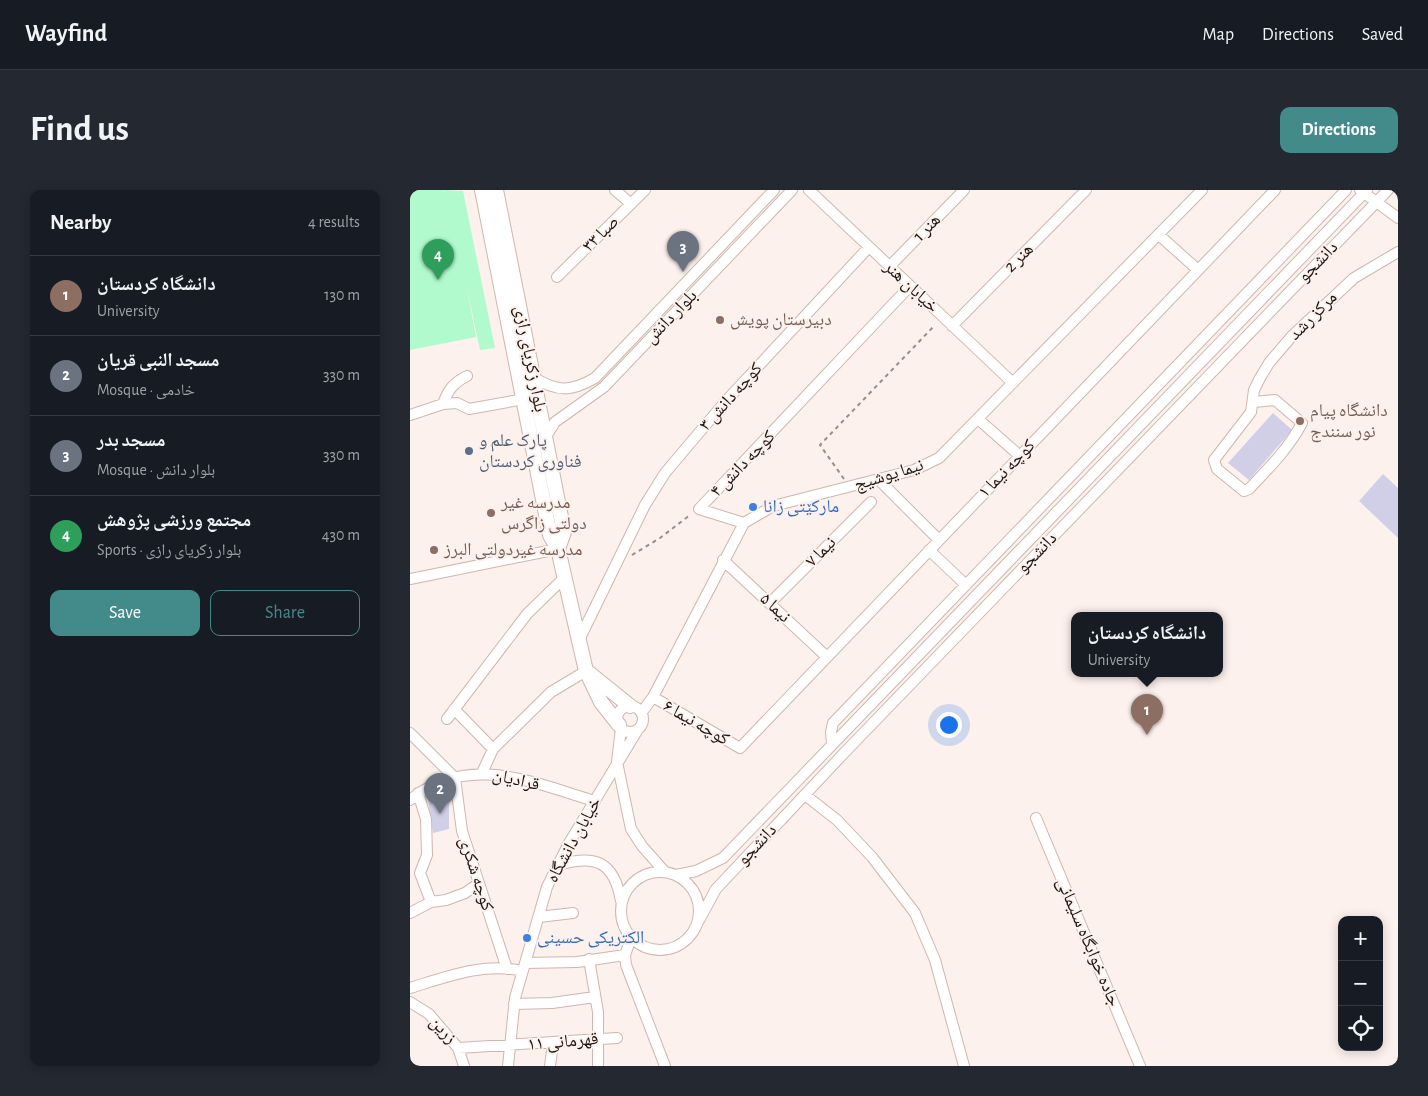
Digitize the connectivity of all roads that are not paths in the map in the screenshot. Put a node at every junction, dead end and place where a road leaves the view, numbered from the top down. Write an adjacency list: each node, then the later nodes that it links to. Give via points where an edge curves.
1 (482, 190): 31 (main road, بلوار زکریای رازی)
2 (496, 190): 27 (main road, بلوار زکریای رازی)
3 (615, 190): 16 (street)
4 (645, 190): 16 (street, ۳۳ صبا)
5 (774, 190): 28 (street, بلوار دانش)
6 (792, 190): 30 (street, بلوار دانش)
7 (809, 190): 19 (street, خیابان هنر)
8 (964, 190): 21 (street, هنر 1)
9 (1086, 190): 25 (street, هنر 2)
10 (1202, 190): 18 (street, نیما یوشیج)
11 (1275, 190): 22 (street, کوچه نیما ۱)
12 (1346, 190): 47 (street)
13 (1388, 190): 15 (street, دانشجو)
14 (1364, 191): 15 (street); 59 (street, دانشجو)
15 (1376, 203): 17 (street); 65 (street, دانشجو)
16 (631, 204): 23 (street, ۳۳ صبا)
17 (1398, 218)
18 (1159, 235): 22 (street); 29 (street, نیما یوشیج)
19 (869, 247): 21 (street, خیابان هنر); 49 (street, کوچه دانش ۳, via 725,402 665,473 645,505)
20 (1398, 252): 32 (street, مرکز رشد, via 1354,278 1306,320 1269,363 1254,390)
21 (890, 266): 24 (street, خیابان هنر)
22 (1198, 270): 37 (street, کوچه نیما ۱)
23 (557, 277)
24 (910, 286): 25 (street, خیابان هنر); 40 (street, کوچه دانش ۴, via 699,509)
25 (952, 326): 29 (street, خیابان هنر)
26 (467, 376): 33 (street, via 456,381)
27 (533, 377): 28 (street, بلوار دانش, via 547,386 564,389 580,386); 36 (main road, بلوار زکریای رازی)
28 (595, 378): 30 (street)
29 (1013, 383): 35 (street, نیما یوشیج)
30 (604, 387): 36 (street, بلوار دانش, via 555,422)
31 (524, 399): 33 (street, via 469,409 457,403); 42 (main road, بلوار زکریای رازی, via 550,535)
32 (1254, 402): 32 (street, مرکز رشد, via 1251,412 1214,460 1217,469 1244,490 1249,489 1274,462 1302,423 1275,400)
33 (444, 404): 34 (street)
34 (410, 415)
35 (978, 419): 37 (street); 38 (street, نیما یوشیج, via 939,458 914,470)
36 (545, 438): 42 (main road, بلوار زکریای رازی, via 564,532)
37 (1020, 456): 41 (street, کوچه نیما ۱)
38 (878, 479): 40 (street, نیما یوشیج, via 773,506); 41 (street)
39 (871, 502): 48 (street, نیما ۷)
40 (744, 523): 44 (street)
41 (939, 540): 43 (street, کوچه نیما ۱)
42 (558, 549): 45 (main road); 46 (street)
43 (929, 550): 47 (street); 50 (street, کوچه نیما ۱)
44 (723, 560): 48 (street, نیما ۵); 52 (street)
45 (565, 577): 49 (main road); 53 (street, via 527,614)
46 (410, 579)
47 (966, 585): 59 (street, via 833,723)
48 (770, 603): 50 (street, نیما ۵)
49 (580, 638): 51 (main road)
50 (827, 657): 60 (street, کوچه نیما ۱)
51 (586, 671): 54 (main road); 56 (main road, via 601,702); 61 (street, via 551,692)
52 (653, 697): 54 (street); 60 (street, کوچه نیما ۶)
53 (454, 708): 55 (street); 61 (street)
54 (636, 709): 56 (street, via 624,708 619,712); 57 (street, via 641,726)
55 (447, 719)
56 (620, 726): 57 (street, via 630,732); 62 (street, خیابان دانشگاه)
57 (636, 730): 62 (street, خیابان دانشگاه)
58 (410, 733): 64 (street)
59 (832, 744): 71 (street, دانشجو, via 723,858 696,871)
60 (740, 748)
61 (492, 749): 63 (street)
62 (617, 762): 67 (street, خیابان دانشگاه); 70 (street, via 631,829)
63 (482, 773): 64 (street, قرادیان); 67 (street, قرادیان, via 510,776)
64 (456, 778): 66 (street, قرادیان); 72 (street, کوچه شکری, via 462,831)
65 (805, 794): 78 (street, دانشجو, via 716,889); 98 (street, via 837,820 872,857 915,913 935,960)
66 (414, 797): 73 (street, via 426,819 427,854 420,873)
67 (595, 801): 69 (street, خیابان دانشگاه)
68 (1036, 818): 99 (street, جاده خوابگاه سلیمانی)
69 (558, 865): 74 (street, via 591,860 606,867 618,882); 77 (street, خیابان دانشگاه)
70 (665, 872): 71 (street); 74 (street, via 654,872 638,879)
71 (676, 875): 78 (street, via 686,881 696,896 700,913)
72 (478, 884): 73 (street, via 465,893); 83 (street, کوچه شکری)
73 (431, 902): 76 (street)
74 (622, 902): 79 (street, via 622,921)
75 (573, 913): 77 (street)
76 (410, 914)
77 (539, 917): 82 (street, خیابان دانشگاه)
78 (697, 924): 79 (street, via 680,945 668,950 641,946)
79 (630, 938): 80 (street)
80 (625, 955): 81 (street); 97 (street)
81 (589, 960): 82 (street); 85 (street)
82 (524, 967): 83 (street); 87 (street, خیابان دانشگاه)
83 (507, 969): 84 (street, via 469,970)
84 (410, 988)
85 (595, 997): 87 (street); 89 (street)
86 (410, 1002): 92 (street, زرین, via 430,1014)
87 (514, 1004): 91 (street, خیابان دانشگاه)
88 (618, 1038): 89 (street, قهرمانی ۱۱)
89 (598, 1039): 90 (street, قهرمانی ۱۱); 96 (street)
90 (553, 1043): 91 (street, قهرمانی ۱۱); 95 (street)
91 (509, 1046): 92 (street, زرین); 94 (street, خیابان دانشگاه)
92 (458, 1048): 93 (street)
93 (464, 1066)
94 (508, 1066)
95 (550, 1066)
96 (598, 1066)
97 (664, 1066)
98 (964, 1066)
99 (1140, 1066)

